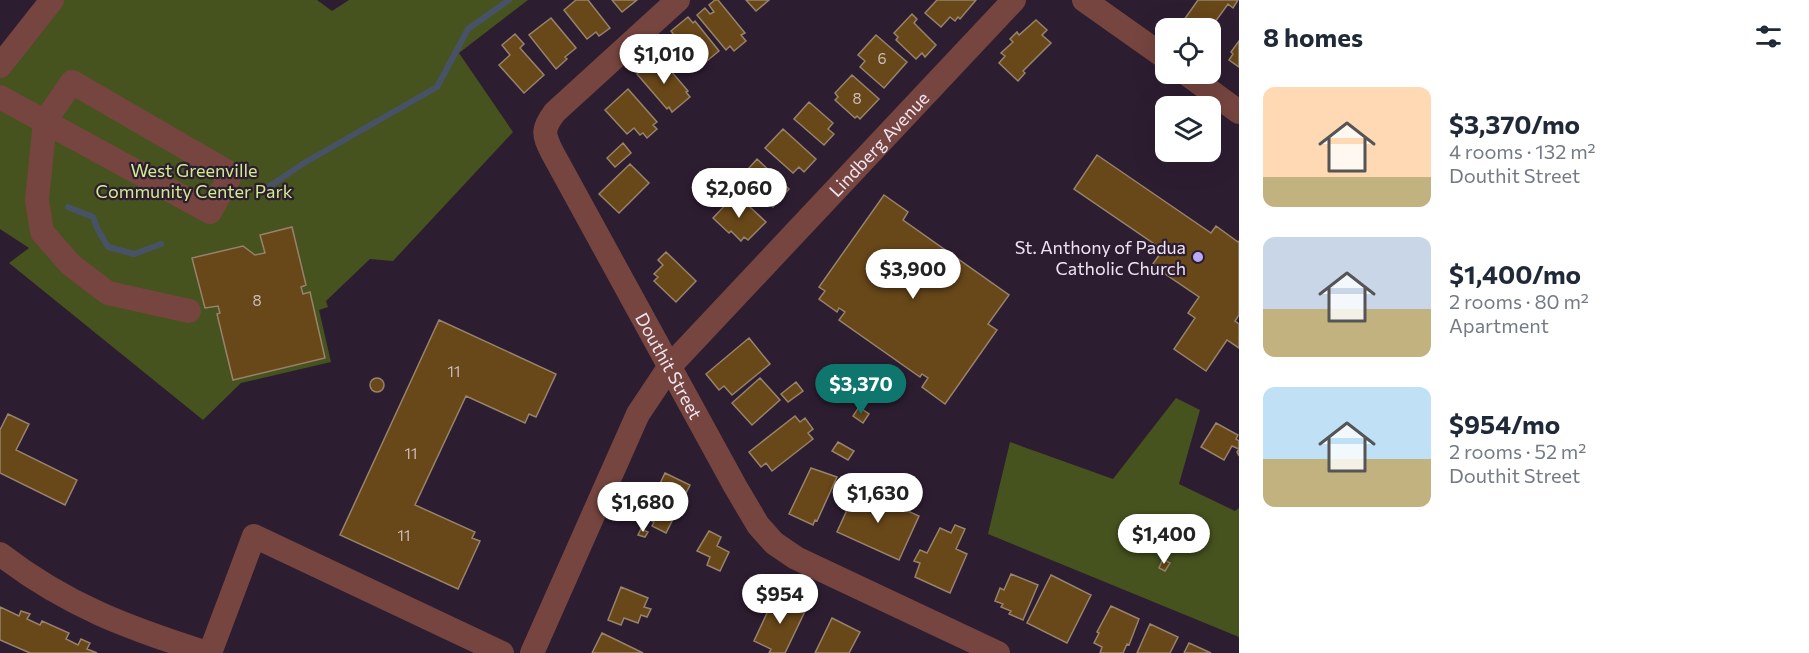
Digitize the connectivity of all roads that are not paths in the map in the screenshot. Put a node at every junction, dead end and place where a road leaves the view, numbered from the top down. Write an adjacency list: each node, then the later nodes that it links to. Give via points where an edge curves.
1 (52, 0): 6 (street)
2 (678, 0): 12 (street, Douthit Street, via 555,112 546,124 545,137)
3 (1014, 0): 12 (street, Lindberg Avenue)
4 (1084, 0): 5 (street)
5 (1155, 50)
6 (0, 66)
7 (1200, 84): 9 (street)
8 (0, 97): 10 (street)
9 (1239, 112)
10 (45, 122): 10 (street, via 210,212 231,174 72,82); 11 (street, via 38,200 42,232 71,264 108,293)
11 (189, 312)
12 (670, 366): 14 (street, Douthit Street, via 735,486 758,525 774,543); 17 (street, Lindberg Avenue, via 638,414)
13 (0, 554): 15 (street, via 80,605 157,637)
14 (950, 643): 18 (street, Douthit Street)
15 (209, 653): 16 (street, via 254,536)
16 (502, 653)
17 (532, 653)
18 (998, 653)

